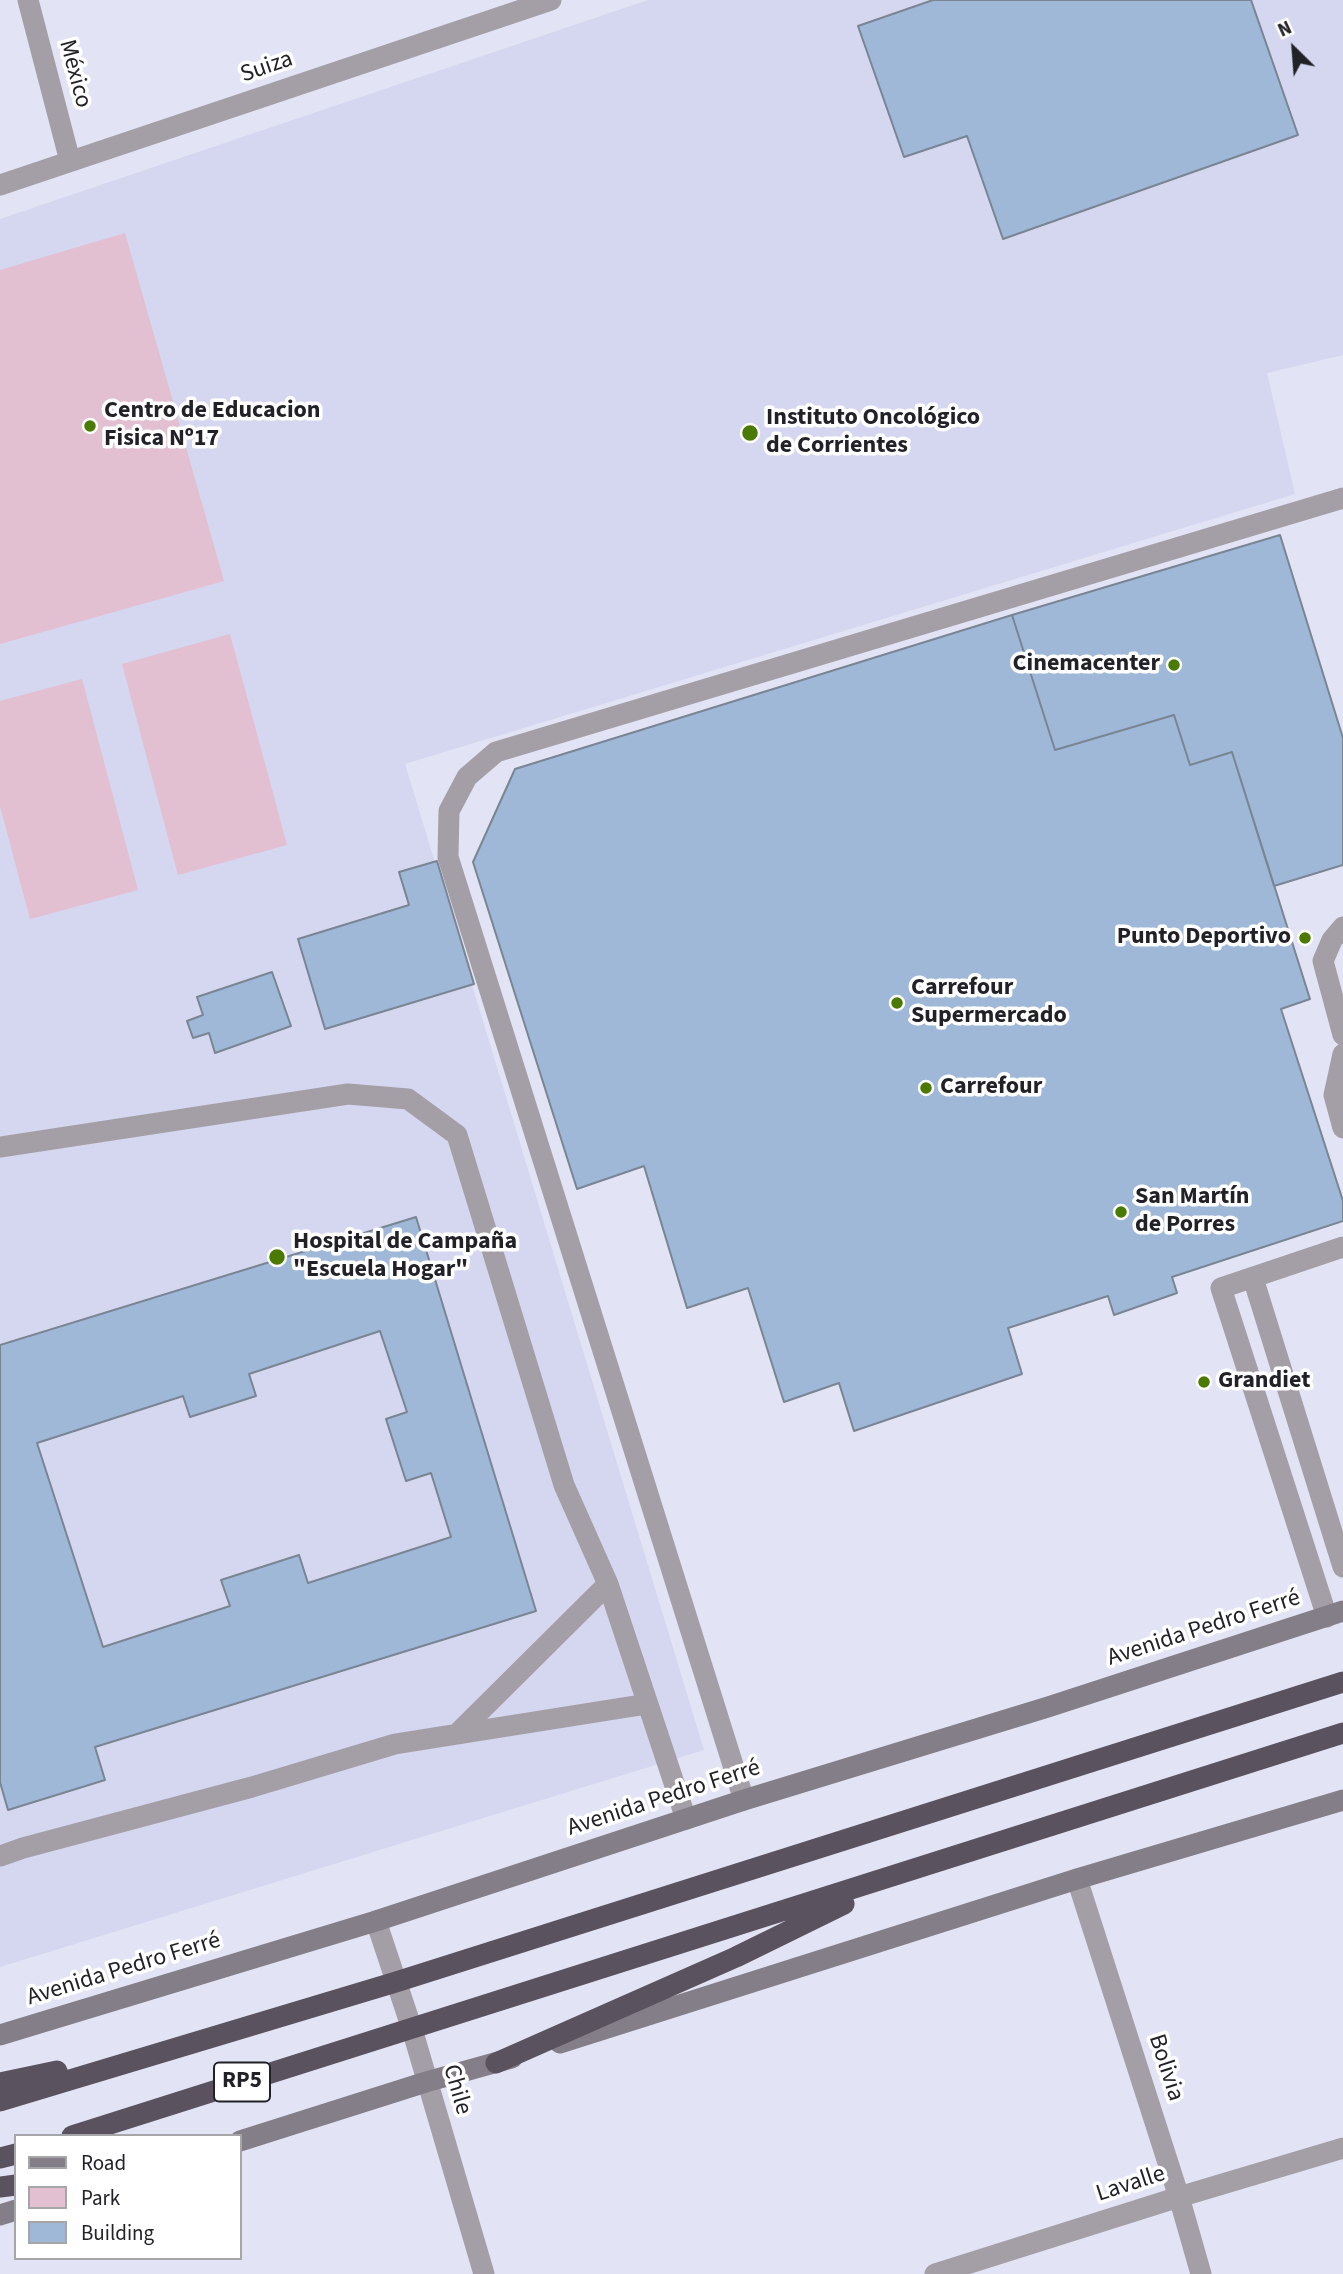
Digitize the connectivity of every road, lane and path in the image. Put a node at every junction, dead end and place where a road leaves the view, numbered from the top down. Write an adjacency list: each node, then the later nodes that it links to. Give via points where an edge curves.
1 (28, 0): 3 (street, México)
2 (551, 0): 3 (street, Suiza)
3 (70, 161): 4 (street, Suiza)
4 (0, 185)
5 (1343, 498): 20 (street, via 496,752 467,777 449,811 448,857)
6 (1343, 927): 7 (street, via 1323,961)
7 (1343, 1035)
8 (1343, 1054): 9 (street, via 1334,1095)
9 (1343, 1128)
10 (0, 1147): 14 (street, via 348,1094 408,1099 457,1135 564,1485)
11 (1343, 1247): 12 (street)
12 (1253, 1278): 13 (street); 15 (street, via 1221,1288)
13 (1343, 1567)
14 (608, 1584): 17 (street); 19 (street)
15 (1335, 1614): 20 (main road, Avenida Pedro Ferré)
16 (1343, 1682): 27 (highway)
17 (647, 1704): 19 (street); 22 (street)
18 (1343, 1733): 24 (highway)
19 (457, 1734): 23 (street, via 395,1744)
20 (744, 1800): 22 (main road, Avenida Pedro Ferré)
21 (1343, 1800): 25 (main road)
22 (686, 1819): 26 (main road, Avenida Pedro Ferré)
23 (0, 1856)
24 (909, 1872): 28 (highway); 31 (highway, via 736,1957)
25 (1077, 1879): 31 (main road); 38 (street, Bolivia)
26 (376, 1921): 27 (street, Chile); 29 (main road, Avenida Pedro Ferré)
27 (396, 1982): 28 (street, Chile); 30 (highway)
28 (412, 2029): 32 (street, Chile); 35 (highway, RP5)
29 (0, 2035)
30 (196, 2042): 33 (highway); 34 (highway)
31 (496, 2063): 32 (main road)
32 (426, 2082): 36 (main road); 39 (street, Chile)
33 (0, 2083)
34 (0, 2101)
35 (78, 2134)
36 (242, 2140)
37 (1343, 2148): 38 (street, Lavalle)
38 (1179, 2197): 40 (street, Lavalle); 41 (street, Bolivia)
39 (484, 2274)
40 (936, 2274)
41 (1201, 2274)

